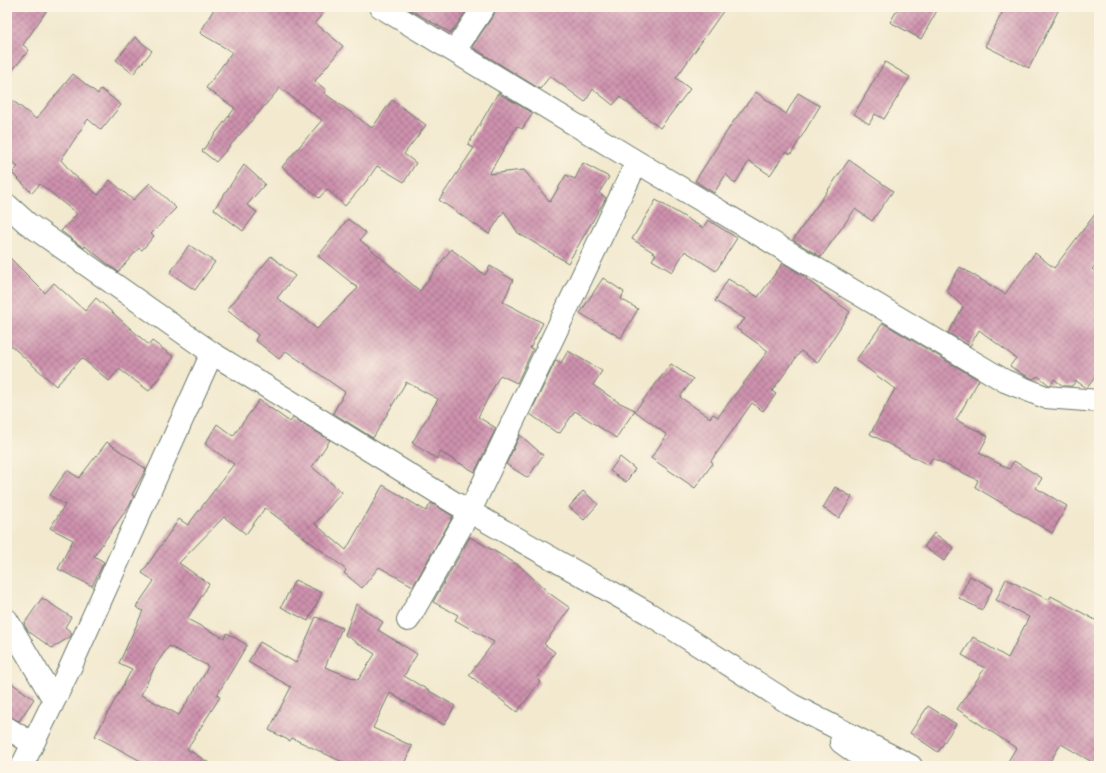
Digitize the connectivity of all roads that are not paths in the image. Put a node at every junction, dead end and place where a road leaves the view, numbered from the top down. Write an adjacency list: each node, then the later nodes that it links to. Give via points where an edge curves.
1 (381, 7): 3 (street)
2 (484, 7): 3 (street)
3 (455, 50): 4 (street)
4 (637, 162): 7 (street, via 1005,381 1045,397); 8 (street)
5 (7, 205): 6 (street, via 27,223)
6 (212, 353): 8 (street); 11 (street)
7 (1099, 401)
8 (470, 511): 10 (street); 12 (street, via 648,613)
9 (7, 620): 11 (street)
10 (408, 620)
11 (54, 700): 14 (street)
12 (792, 705): 16 (street); 17 (street)
13 (7, 728): 14 (street)
14 (33, 744): 15 (street)
15 (22, 766)
16 (874, 766)
17 (911, 766)

